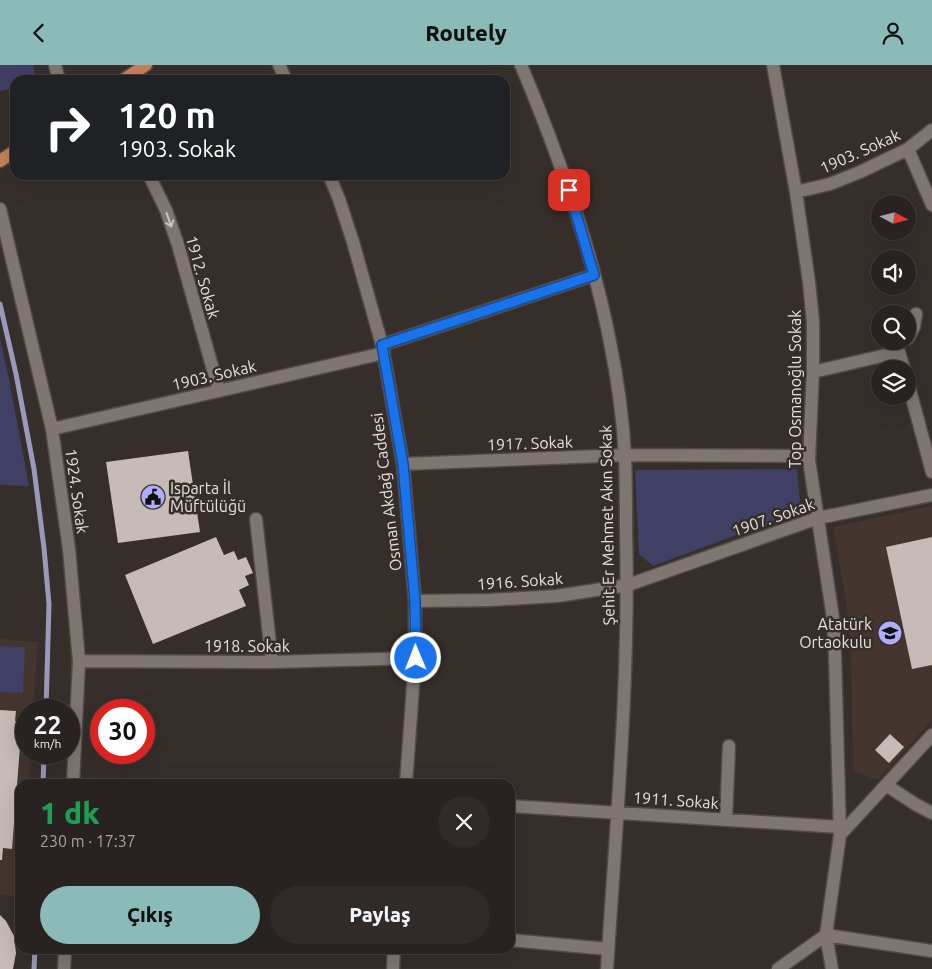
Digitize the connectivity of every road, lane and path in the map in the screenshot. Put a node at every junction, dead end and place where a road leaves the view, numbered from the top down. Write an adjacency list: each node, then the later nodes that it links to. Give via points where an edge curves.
1 (146, 65): 4 (main road)
2 (521, 65): 12 (street, Şehit Er Mehmet Akın Sokak, via 569,190)
3 (773, 65): 9 (street, Top Osmanoğlu Sokak)
4 (131, 75)
5 (932, 130): 6 (street, 1903. Sokak)
6 (908, 149): 9 (street, 1903. Sokak, via 830,184); 10 (street)
7 (151, 180): 16 (street, 1912. Sokak, one-way to 16, via 178,245)
8 (331, 180): 13 (street, Osman Akdağ Caddesi, via 353,242)
9 (796, 192): 15 (street, Top Osmanoğlu Sokak, via 813,322)
10 (932, 205)
11 (0, 209): 18 (street, 1924. Sokak)
12 (594, 275): 13 (street, 1903. Sokak); 19 (street, Şehit Er Mehmet Akın Sokak, via 611,347)
13 (383, 349): 16 (street, 1903. Sokak); 21 (street, Osman Akdağ Caddesi)
14 (891, 350): 15 (street)
15 (813, 372): 20 (street, Top Osmanoğlu Sokak)
16 (219, 391): 18 (street, 1903. Sokak)
17 (914, 405): 22 (street)
18 (52, 429): 29 (street, 1924. Sokak, via 69,549)
19 (625, 455): 20 (street, 1917. Sokak); 21 (street, 1917. Sokak); 26 (street, Şehit Er Mehmet Akın Sokak)
20 (809, 456): 24 (street, Top Osmanoğlu Sokak)
21 (403, 464): 27 (street, Osman Akdağ Caddesi)
22 (932, 472)
23 (932, 495): 24 (street, 1907. Sokak)
24 (818, 518): 26 (street, 1907. Sokak); 40 (street, Top Osmanoğlu Sokak, via 833,617)
25 (256, 519): 30 (street)
26 (628, 585): 27 (street, 1916. Sokak, via 557,596); 37 (street, Şehit Er Mehmet Akın Sokak)
27 (415, 601): 28 (street, Osman Akdağ Caddesi)
28 (416, 658): 30 (street, 1918. Sokak); 34 (street, Osman Akdağ Caddesi)
29 (79, 661): 30 (street, 1918. Sokak); 33 (street, 1924. Sokak)
30 (272, 662)
31 (932, 735): 35 (street)
32 (729, 747): 39 (street)
33 (73, 779)
34 (406, 779)
35 (886, 785): 38 (street); 40 (street)
36 (515, 806): 37 (street, 1911. Sokak)
37 (617, 813): 39 (street, 1911. Sokak); 43 (street, Şehit Er Mehmet Akın Sokak)
38 (932, 813)
39 (726, 820): 40 (street, 1911. Sokak)
40 (840, 831): 41 (street, Top Osmanoğlu Sokak)
41 (826, 935): 44 (street); 50 (street); 51 (street, Top Osmanoğlu Sokak)
42 (515, 940): 43 (street)
43 (608, 949): 49 (street, Şehit Er Mehmet Akın Sokak)
44 (932, 951)
45 (65, 954): 47 (street)
46 (394, 954): 48 (street)
47 (64, 969)
48 (393, 969)
49 (607, 969)
50 (778, 969)
51 (832, 969)

